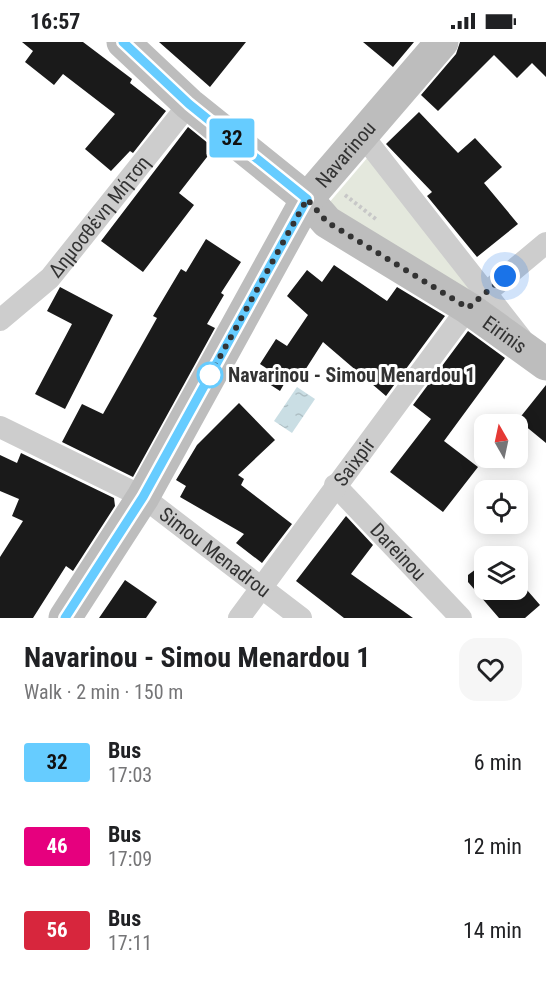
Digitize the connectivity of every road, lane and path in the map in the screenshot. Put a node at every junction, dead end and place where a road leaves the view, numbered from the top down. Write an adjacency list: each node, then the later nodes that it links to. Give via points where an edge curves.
1 (123, 42): 3 (main road, Eirinis)
2 (442, 42): 4 (main road, Navarinou)
3 (189, 104): 5 (main road, Eirinis); 8 (street, Δημοσθένη Μήτση, via 50,278)
4 (363, 136): 5 (main road, Navarinou); 7 (street)
5 (307, 199): 7 (main road, Eirinis, via 327,222); 12 (main road, Navarinou)
6 (546, 243): 7 (street, Saixpir)
7 (478, 300): 9 (main road, Eirinis); 11 (street, Saixpir)
8 (0, 320)
9 (540, 360)
10 (0, 427): 12 (street, Simou Menadrou)
11 (335, 485): 13 (street, Saixpir); 17 (street, Dareinou)
12 (143, 497): 13 (street, Simou Menadrou); 14 (main road, Navarinou)
13 (262, 585): 15 (street, Saixpir); 16 (street, Simou Menadrou)
14 (65, 618)
15 (239, 618)
16 (301, 618)
17 (461, 618)

